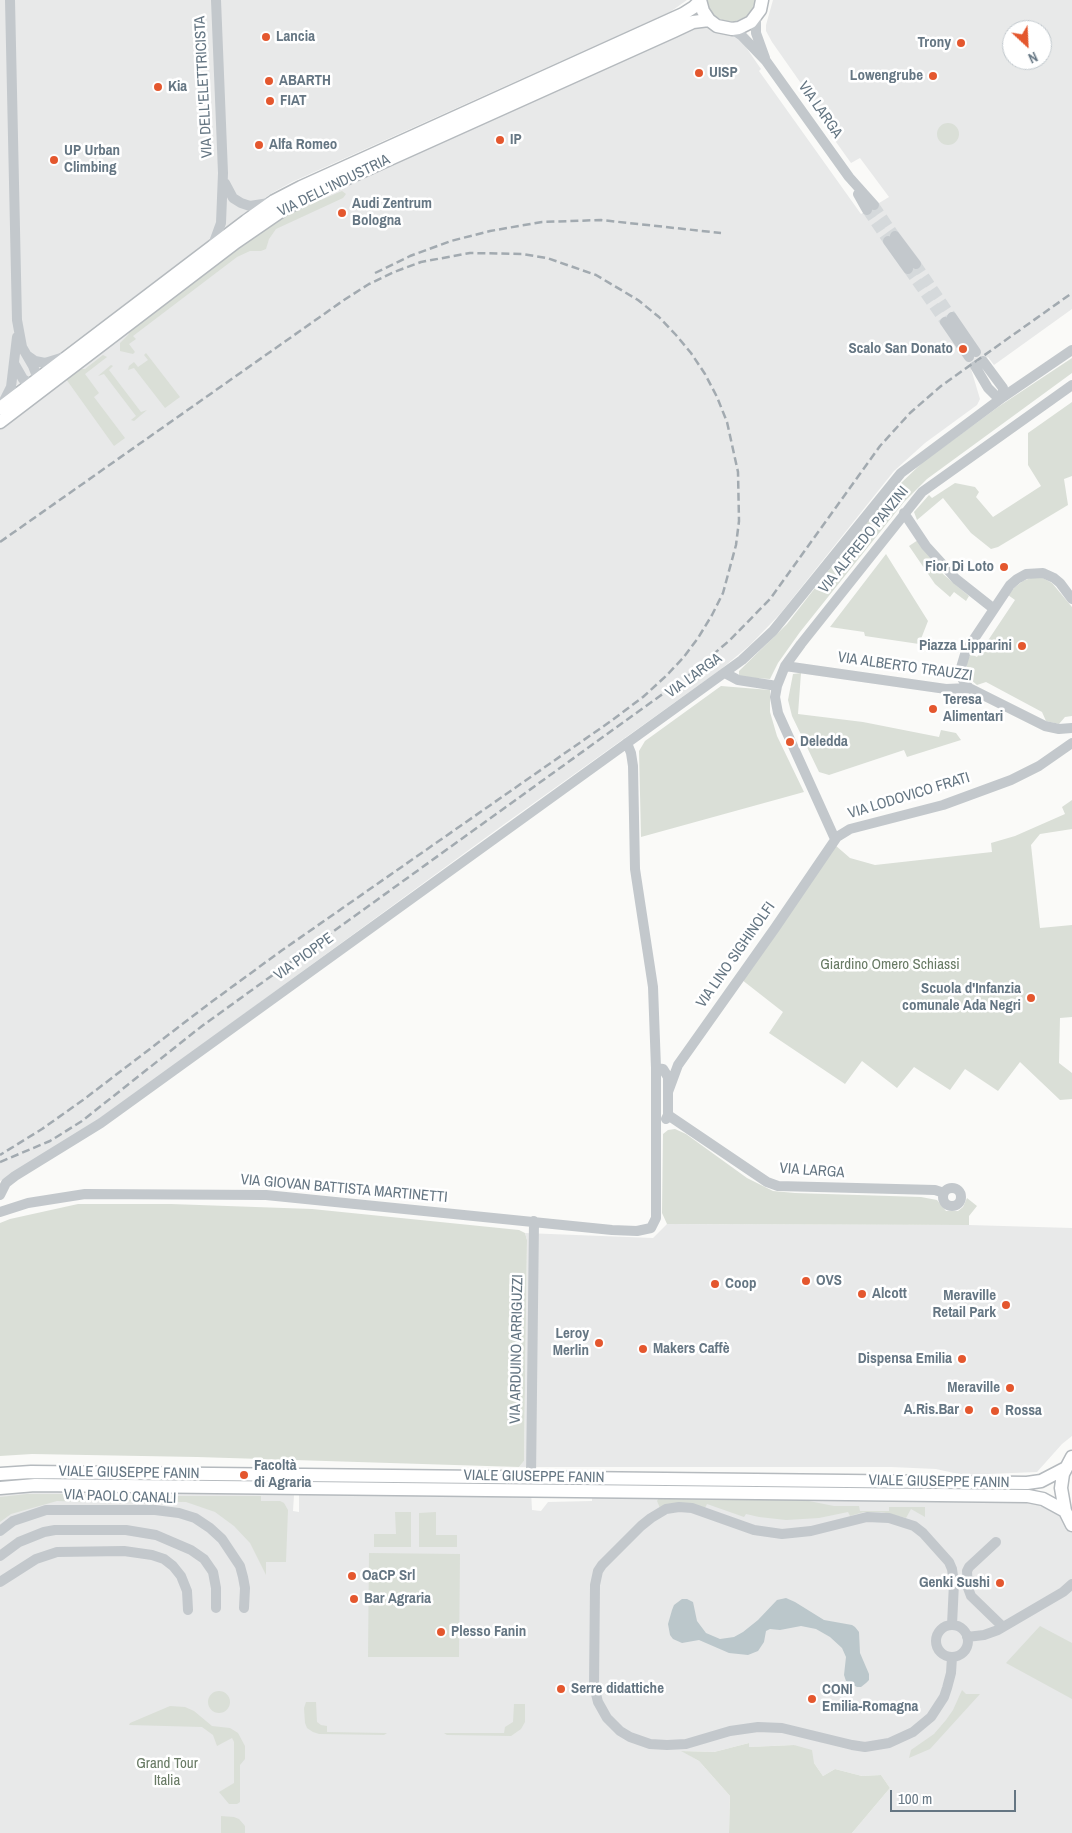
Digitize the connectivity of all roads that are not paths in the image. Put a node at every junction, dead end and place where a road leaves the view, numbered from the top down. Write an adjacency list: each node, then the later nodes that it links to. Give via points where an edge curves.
1 (10, 0): 16 (street)
2 (216, 0): 9 (street, VIA DELL'ELETTRICISTA)
3 (700, 0): 6 (main road); 10 (main road, VIA DELL'INDUSTRIA, via 683,14)
4 (762, 0): 5 (main road)
5 (756, 16): 7 (main road, via 745,26); 8 (street, VIA LARGA, via 756,33)
6 (709, 20): 7 (main road, via 722,28); 24 (main road, VIA DELL'INDUSTRIA, via 680,28 299,201 251,231)
7 (732, 29): 8 (street, VIA LARGA)
8 (766, 61): 11 (street, VIA LARGA)
9 (223, 173): 10 (street, VIA DELL'ELETTRICISTA, via 229,193 236,201 258,206); 13 (street, VIA DELL'ELETTRICISTA, via 221,223)
10 (274, 201): 13 (main road, VIA DELL'INDUSTRIA)
11 (870, 208)
12 (891, 238): 14 (street)
13 (212, 246): 19 (main road, VIA DELL'INDUSTRIA)
14 (912, 267)
15 (948, 319): 20 (street)
16 (17, 331): 18 (street); 21 (street)
17 (1072, 350): 25 (street, VIA LARGA)
18 (24, 352): 19 (street, via 45,363); 24 (street, via 33,366)
19 (71, 354): 24 (main road, VIA DELL'INDUSTRIA)
20 (973, 354)
21 (14, 362): 24 (street, via 20,375); 26 (street, via 11,387)
22 (979, 364): 25 (street, via 1002,388)
23 (1072, 384): 28 (street, VIA ALFREDO PANZINI, via 927,488)
24 (37, 385): 26 (main road, VIA DELL'INDUSTRIA); 27 (main road, VIA DELL'INDUSTRIA)
25 (1002, 397): 32 (street, VIA LARGA, via 901,473 773,630 750,654)
26 (0, 408)
27 (0, 422)
28 (904, 513): 30 (street, via 926,546 956,579); 31 (street, VIA ALFREDO PANZINI)
29 (1072, 599): 30 (street, via 1054,578 1036,572 1026,574 1010,585)
30 (994, 609): 34 (street, via 962,661 960,671)
31 (785, 666): 33 (street, VIA ALFREDO PANZINI); 34 (street, VIA ALBERTO TRAUZZI, via 946,689)
32 (725, 673): 33 (street, via 738,680); 36 (street, VIA LARGA)
33 (777, 686): 38 (street, VIA ALFREDO PANZINI, via 776,706 782,723)
34 (969, 688): 35 (street, VIA ALBERTO TRAUZZI, via 1045,726)
35 (1072, 728)
36 (627, 742): 39 (street, via 633,766 635,869 653,987); 44 (street, VIA PIOPPE, via 101,1123 14,1176)
37 (1072, 742): 38 (street, VIA LODOVICO FRATI, via 1039,766 1017,777 943,805 850,829)
38 (835, 839): 40 (street, VIA LINO SIGHINOLFI, via 678,1065)
39 (656, 1068): 40 (street, via 663,1069 668,1077); 42 (street)
40 (668, 1092): 41 (street)
41 (668, 1114): 42 (street, via 666,1120); 43 (street, VIA LARGA, via 767,1182 778,1186 935,1190)
42 (657, 1125): 46 (street, VIA GIOVAN BATTISTA MARTINETTI, via 655,1224 637,1231)
43 (944, 1193)
44 (0, 1195)
45 (0, 1212): 46 (street, VIA GIOVAN BATTISTA MARTINETTI, via 85,1194 266,1195)
46 (534, 1221): 50 (street, VIA ARDUINO ARRIGUZZI)
47 (1072, 1457): 48 (main road)
48 (1066, 1468): 50 (main road, VIALE GIUSEPPE FANIN, via 1032,1483); 53 (main road, via 1061,1488)
49 (0, 1474): 51 (main road, VIALE GIUSEPPE FANIN, via 31,1472)
50 (531, 1477): 51 (main road, VIALE GIUSEPPE FANIN)
51 (299, 1482): 52 (main road, VIALE GIUSEPPE FANIN); 53 (main road, VIALE GIUSEPPE FANIN, via 1028,1496 1043,1499)
52 (0, 1488)
53 (1065, 1511): 54 (main road)
54 (1072, 1525)
55 (0, 1531): 61 (street, VIA PAOLO CANALI, via 13,1521 46,1510 155,1510 195,1518 222,1539 240,1566 245,1588)
56 (996, 1542): 64 (street, via 969,1567 968,1588 971,1596)
57 (0, 1556): 60 (street, via 31,1536 49,1531 126,1530 156,1535 204,1559 214,1572)
58 (0, 1582): 62 (street, via 36,1559 57,1552 152,1554 168,1562 181,1576 188,1592)
59 (1072, 1584): 64 (street)
60 (216, 1608)
61 (244, 1608)
62 (188, 1610)
63 (952, 1625): 65 (street, via 962,1628); 66 (street, via 939,1632 936,1642 942,1654); 66 (street, via 954,1583 949,1562 923,1533 890,1518 867,1517 806,1532 782,1534 754,1530 692,1508 666,1509 641,1526 602,1565 595,1585 594,1686 598,1702 620,1731 650,1744 686,1744 730,1731 758,1727 782,1728 865,1747 890,1744 924,1725 935,1712 944,1697)
64 (1003, 1627): 65 (street)
65 (968, 1637): 66 (street, via 965,1651)
66 (952, 1657)

